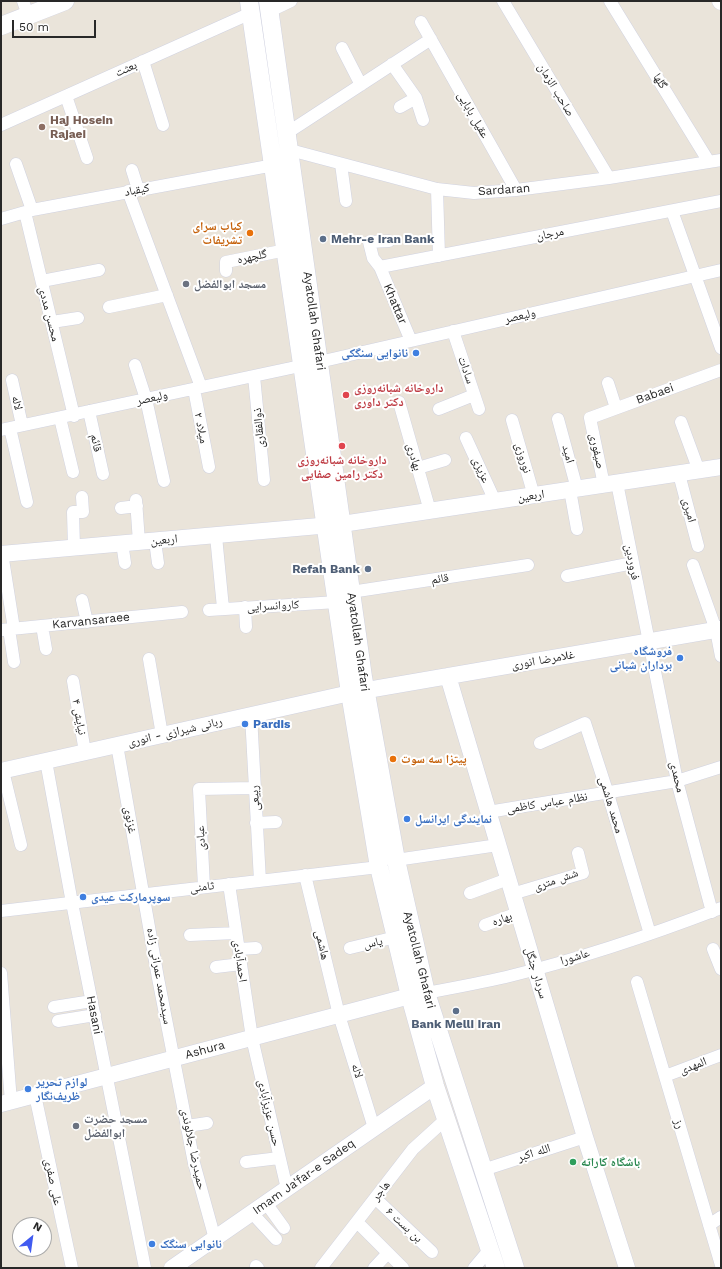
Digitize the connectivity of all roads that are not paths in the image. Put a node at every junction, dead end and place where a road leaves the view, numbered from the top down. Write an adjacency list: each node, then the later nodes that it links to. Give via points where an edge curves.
1 (66, 1): 7 (main road)
2 (291, 1): 5 (street)
3 (503, 1): 29 (street, صاحب الزمان)
4 (610, 1): 24 (street, گلها)
5 (269, 6): 21 (main road, Ayatollah Ghafari)
6 (250, 7): 12 (street, بعثت); 27 (main road, Ayatollah Ghafari)
7 (26, 8): 9 (main road)
8 (421, 22): 10 (street, عقیل بابایی)
9 (1, 26)
10 (430, 39): 13 (street); 32 (street, عقیل بابایی)
11 (342, 48): 14 (street)
12 (143, 61): 15 (street, بعثت); 20 (street)
13 (392, 64): 14 (street); 16 (street)
14 (361, 85): 21 (street)
15 (66, 96): 19 (street, بعثت); 22 (street)
16 (416, 98): 17 (street); 18 (street)
17 (400, 107)
18 (423, 120)
19 (1, 125)
20 (163, 125)
21 (288, 141): 26 (street, Sardaran); 54 (main road, Ayatollah Ghafari)
22 (87, 158)
23 (721, 160): 24 (street, Sardaran)
24 (709, 162): 29 (street, Sardaran)
25 (16, 164): 35 (street, محسن مددی)
26 (341, 164): 30 (street, Sardaran); 33 (street)
27 (274, 165): 31 (street, کیقباد); 39 (main road, Ayatollah Ghafari)
28 (132, 170): 31 (street)
29 (609, 178): 32 (street, Sardaran)
30 (436, 189): 32 (street, Sardaran, via 474,193); 40 (street)
31 (133, 190): 35 (street, کیقباد); 47 (street)
32 (516, 190)
33 (346, 201)
34 (721, 201): 36 (street, مرجان)
35 (28, 211): 37 (street, کیقباد); 46 (street, محسن مددی)
36 (672, 211): 40 (street, مرجان); 45 (street)
37 (1, 219)
38 (389, 240): 41 (street, Khattar, via 369,242 373,258)
39 (286, 250): 44 (street, گلچهره, via 226,262); 54 (main road, Ayatollah Ghafari)
40 (438, 256): 41 (street, مرجان)
41 (380, 267): 52 (street, Khattar)
42 (99, 270): 46 (street)
43 (721, 270): 45 (street, ولیعصر)
44 (226, 271)
45 (694, 276): 51 (street, ولیعصر); 53 (street)
46 (42, 281): 50 (street, محسن مددی)
47 (167, 295): 48 (street); 60 (street)
48 (109, 308)
49 (78, 318): 50 (street)
50 (52, 322): 68 (street, محسن مددی)
51 (453, 332): 52 (street, ولیعصر); 61 (street, سادات)
52 (411, 341): 54 (street, ولیعصر)
53 (721, 348)
54 (311, 363): 57 (street, ولیعصر); 94 (main road, Ayatollah Ghafari)
55 (135, 364): 62 (street)
56 (721, 370): 64 (street, Babaei)
57 (254, 376): 60 (street, ولیعصر); 84 (street, ذوالفقاری)
58 (12, 380): 74 (street, لاله)
59 (608, 383): 64 (street)
60 (197, 388): 62 (street, ولیعصر); 77 (street, میلاد ۲)
61 (474, 395): 65 (street); 66 (street, سادات)
62 (146, 399): 67 (street, ولیعصر); 85 (street)
63 (399, 402): 79 (street, بهادری)
64 (616, 408): 70 (street, Babaei)
65 (439, 409)
66 (479, 409)
67 (89, 412): 68 (street, ولیعصر); 82 (street, قائم)
68 (74, 416): 69 (street, ولیعصر)
69 (60, 418): 74 (street, ولیعصر); 81 (street)
70 (590, 418): 86 (street, صیفوری)
71 (558, 419): 87 (street, امید)
72 (512, 420): 88 (street, نوروزی)
73 (681, 422): 80 (street)
74 (11, 428): 91 (street, لاله)
75 (466, 438): 90 (street, عزیزی)
76 (445, 460): 79 (street)
77 (209, 467)
78 (721, 467): 80 (street, اربعین)
79 (418, 468): 93 (street, بهادری)
80 (699, 471): 83 (street, اربعین)
81 (73, 472)
82 (103, 474)
83 (679, 474): 86 (street, اربعین); 99 (street, امیری)
84 (264, 480)
85 (164, 481)
86 (610, 484): 87 (street, اربعین); 104 (street, فروردین)
87 (573, 490): 88 (street, اربعین); 95 (street, امید)
88 (534, 496): 90 (street, اربعین)
89 (82, 497): 100 (street, via 83,512 73,512)
90 (495, 501): 93 (street, اربعین)
91 (27, 502)
92 (121, 508): 97 (street, via 137,503)
93 (430, 511): 94 (street, اربعین)
94 (334, 525): 96 (street, اربعین); 108 (main road, Ayatollah Ghafari)
95 (577, 529)
96 (216, 536): 97 (street, اربعین); 111 (street)
97 (147, 541): 98 (street, اربعین); 103 (street)
98 (122, 543): 100 (street, اربعین); 102 (street)
99 (698, 546)
100 (74, 547): 101 (street, اربعین)
101 (2, 553): 118 (street)
102 (125, 563)
103 (158, 563)
104 (632, 563): 107 (street); 119 (street, فروردین)
105 (528, 565): 108 (street, قائم)
106 (693, 565): 117 (street)
107 (567, 576)
108 (344, 597): 110 (street, کاروانسرایی); 126 (main road, Ayatollah Ghafari)
109 (82, 600): 114 (street)
110 (245, 607): 111 (street, کاروانسرایی); 116 (street)
111 (223, 608): 112 (street, کاروانسرایی)
112 (209, 610)
113 (182, 612): 114 (street, Karvansaraee)
114 (87, 622): 115 (street, Karvansaraee)
115 (42, 626): 118 (street, Karvansaraee); 120 (street)
116 (246, 627)
117 (718, 629): 119 (street, غلامرضا انوری); 121 (street)
118 (8, 630): 123 (street)
119 (648, 642): 124 (street, غلامرضا انوری); 135 (street, محمدی)
120 (46, 649)
121 (721, 656)
122 (149, 659): 128 (street)
123 (14, 662)
124 (448, 676): 126 (street, غلامرضا انوری); 138 (street, سردار جنگل)
125 (73, 681): 131 (street, نیایش ۴)
126 (358, 692): 127 (street, ربانی شیرازی - انوری); 144 (main road, Ayatollah Ghafari); 145 (main road, Ayatollah Ghafari)
127 (251, 715): 128 (street, ربانی شیرازی - انوری); 136 (street, ربیعی)
128 (162, 735): 130 (street, ربانی شیرازی - انوری)
129 (540, 743): 137 (street, محمد هاشمی, via 585,723)
130 (117, 745): 131 (street, ربانی شیرازی - انوری); 152 (street, غزنوی)
131 (85, 752): 132 (street, ربانی شیرازی - انوری)
132 (46, 761): 134 (street, ربانی شیرازی - انوری); 153 (street, Hasani)
133 (721, 767): 135 (street, نظام عباس کاظمی)
134 (2, 771): 141 (street)
135 (677, 781): 137 (street, نظام عباس کاظمی); 154 (street, محمدی)
136 (254, 788): 140 (street, ربیعی); 150 (street, عبادی, via 199,789)
137 (608, 794): 138 (street, نظام عباس کاظمی); 159 (street, محمد هاشمی)
138 (488, 812): 142 (street, سردار جنگل)
139 (276, 822): 140 (street)
140 (256, 823): 147 (street, ربیعی)
141 (21, 845)
142 (498, 845): 144 (street); 149 (street, سردار جنگل)
143 (578, 853): 149 (street, شش متری, via 583,873)
144 (396, 860): 172 (main road, Ayatollah Ghafari)
145 (379, 866): 146 (street, ثامنی); 161 (main road, Ayatollah Ghafari)
146 (305, 875): 147 (street, ثامنی); 176 (street, هاشمی)
147 (260, 881): 148 (street, ثامنی)
148 (229, 884): 150 (street, ثامنی); 158 (street, احمدآبادی)
149 (510, 886): 151 (street); 156 (street, سردار جنگل)
150 (204, 887): 152 (street, ثامنی)
151 (470, 893)
152 (144, 894): 153 (street, ثامنی); 181 (street, سیدمحمد عمرانی زاده)
153 (72, 903): 155 (street, ثامنی); 173 (street, Hasani)
154 (716, 910): 159 (street, عاشورا)
155 (1, 911)
156 (518, 913): 157 (street, بهاره); 168 (street, سردار جنگل)
157 (486, 925)
158 (236, 933): 160 (street); 164 (street, احمدآبادی)
159 (650, 934): 168 (street, عاشورا)
160 (190, 935)
161 (396, 937): 163 (street, یاس); 172 (main road, Ayatollah Ghafari)
162 (256, 948): 164 (street)
163 (350, 948)
164 (239, 949): 166 (street, احمدآبادی)
165 (713, 949): 169 (street)
166 (241, 964): 167 (street); 178 (street, احمدآبادی)
167 (216, 967)
168 (535, 969): 172 (street, عاشورا); 191 (street, سردار جنگل)
169 (721, 969)
170 (1, 973): 179 (street)
171 (636, 982): 183 (street, رز)
172 (418, 994): 176 (street, Ashura); 184 (main road, Ayatollah Ghafari); 194 (main road, Ayatollah Ghafari)
173 (92, 1001): 174 (street); 175 (street, Hasani)
174 (54, 1007)
175 (95, 1015): 177 (street); 182 (street, Hasani)
176 (339, 1015): 178 (street, Ashura); 190 (street, لاله)
177 (58, 1021)
178 (252, 1038): 181 (street, Ashura); 192 (street, حسن عزیزآبادی)
179 (4, 1053): 186 (street)
180 (721, 1055): 183 (street, المهدی)
181 (174, 1058): 182 (street, Ashura); 189 (street, حمیدرضا جلالوندی)
182 (107, 1076): 185 (street, Ashura); 210 (street, Hasani)
183 (665, 1076): 201 (street, رز)
184 (435, 1086): 187 (main road, Ayatollah Ghafari); 190 (street, Imam Ja'far-e Sadeq)
185 (35, 1095): 186 (street, Ashura); 209 (street, علی صفری)
186 (6, 1103)
187 (446, 1119): 196 (street, هاجر, via 413,1149); 205 (main road, Ayatollah Ghafari)
188 (207, 1123): 189 (street)
189 (187, 1126): 203 (street, حمیدرضا جلالوندی, via 194,1163)
190 (374, 1128): 195 (street, Imam Ja'far-e Sadeq)
191 (585, 1137): 194 (street, الله اکبر); 218 (street, سردار جنگل)
192 (279, 1158): 193 (street); 195 (street, حسن عزیزآبادی)
193 (246, 1162)
194 (483, 1170): 217 (main road, Ayatollah Ghafari)
195 (287, 1188): 197 (street, Imam Ja'far-e Sadeq)
196 (375, 1198): 200 (street, هاجر); 206 (street, بن بست ۶)
197 (266, 1203): 198 (street, Imam Ja'far-e Sadeq); 202 (street)
198 (252, 1213): 203 (street, Imam Ja'far-e Sadeq); 204 (street)
199 (721, 1217): 201 (street)
200 (356, 1222): 207 (street); 212 (street, هاجر)
201 (709, 1225): 208 (street, رز)
202 (284, 1228)
203 (215, 1239): 211 (street, Imam Ja'far-e Sadeq)
204 (276, 1240)
205 (490, 1249): 215 (street); 216 (main road, Ayatollah Ghafari)
206 (432, 1252)
207 (388, 1253): 213 (street); 214 (street)
208 (721, 1265)
209 (72, 1268)
210 (145, 1268)
211 (174, 1268)
212 (321, 1268)
213 (374, 1268)
214 (403, 1268)
215 (474, 1268)
216 (496, 1268)
217 (515, 1268)
218 (627, 1268)

